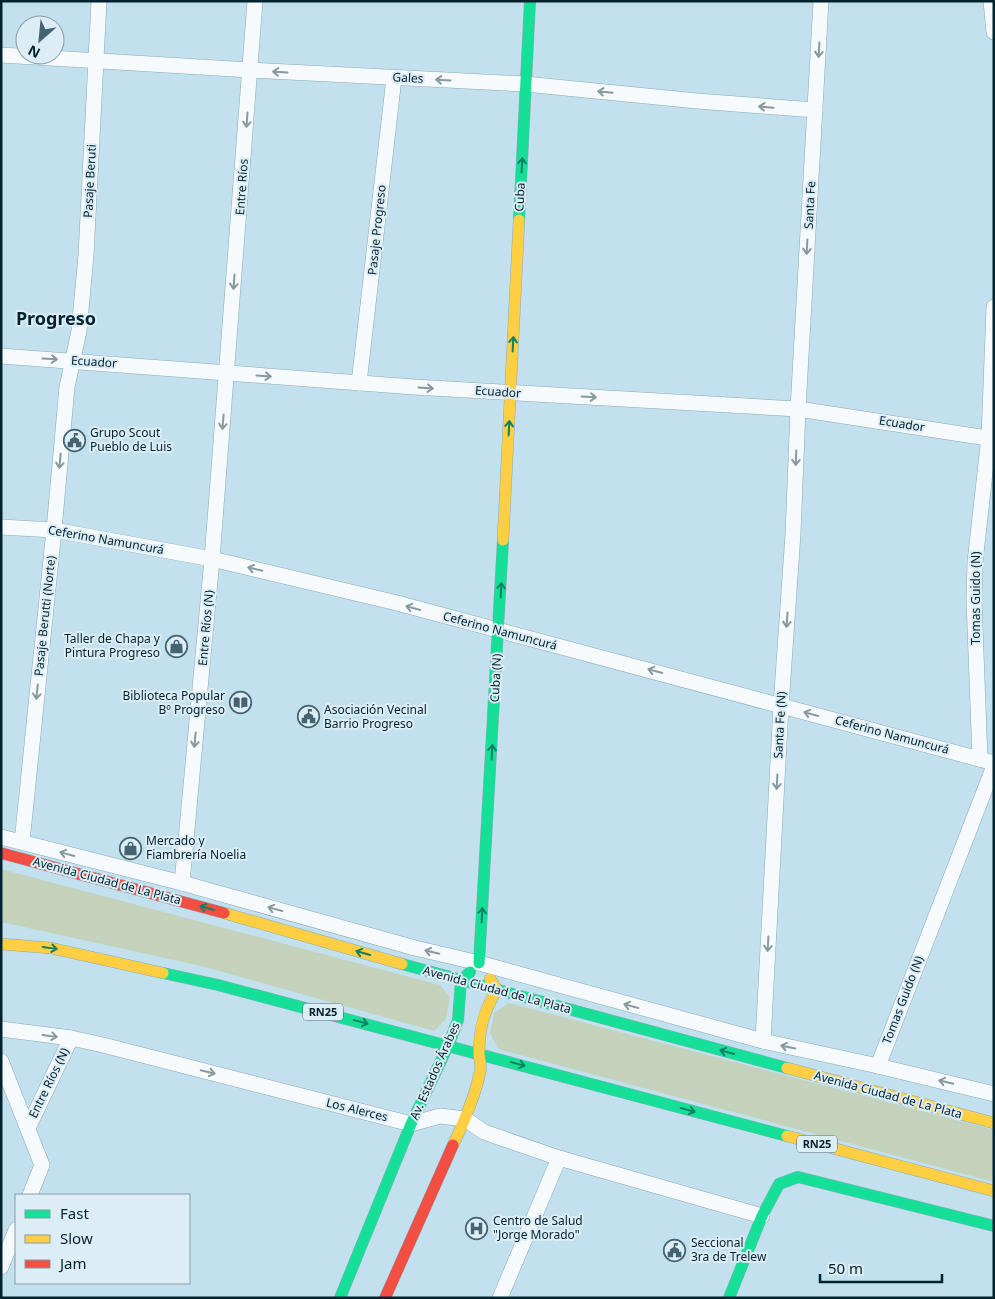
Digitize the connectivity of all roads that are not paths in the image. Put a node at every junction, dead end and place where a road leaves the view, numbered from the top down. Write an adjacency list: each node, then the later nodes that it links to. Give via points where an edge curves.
1 (99, 1): 8 (street, Pasaje Beruti)
2 (255, 1): 9 (street, Entre Ríos)
3 (530, 1): 11 (main road, Cuba)
4 (821, 1): 12 (street, Santa Fe, one-way to 12)
5 (991, 1): 6 (street)
6 (994, 32)
7 (1, 55): 8 (street, Gales)
8 (96, 60): 9 (street, Gales); 15 (street, Pasaje Beruti, via 85,264 79,330)
9 (250, 70): 10 (street, Gales, one-way to 9); 16 (street, Entre Ríos, one-way to 16)
10 (394, 78): 11 (street, Gales, one-way to 10); 17 (street, Pasaje Progreso)
11 (525, 84): 12 (street, Gales, one-way to 11); 18 (main road, Cuba, one-way to 11)
12 (815, 110): 19 (street, Santa Fe, one-way to 19)
13 (994, 307): 20 (street, Tomas Guido (N))
14 (1, 356): 15 (street, Ecuador, one-way to 15)
15 (72, 361): 16 (street, Ecuador); 22 (street, Pasaje Berutti (Norte), one-way to 22)
16 (227, 373): 17 (street, Ecuador, one-way to 17); 23 (street, Entre Ríos (N), one-way to 23)
17 (360, 383): 18 (street, Ecuador, one-way to 18)
18 (510, 393): 19 (street, Ecuador, one-way to 19); 24 (main road, Cuba (N), one-way to 18)
19 (798, 409): 20 (street, Ecuador); 25 (street, Santa Fe (N), one-way to 25)
20 (991, 438): 26 (street, Tomas Guido (N), via 975,562 974,600)
21 (1, 527): 22 (street, Ceferino Namuncurá)
22 (54, 530): 23 (street, Ceferino Namuncurá); 28 (street, Pasaje Berutti (Norte), one-way to 28)
23 (212, 559): 24 (street, Ceferino Namuncurá, one-way to 23); 31 (street, Entre Ríos (N), one-way to 31)
24 (499, 631): 25 (street, Ceferino Namuncurá, one-way to 24); 34 (main road, Cuba (N), one-way to 24)
25 (781, 706): 26 (street, Ceferino Namuncurá, one-way to 25); 41 (street, Santa Fe (N), one-way to 41)
26 (989, 763): 46 (street, Tomas Guido (N))
27 (1, 836): 28 (street, Avenida Ciudad de La Plata)
28 (22, 842): 30 (street, Avenida Ciudad de La Plata, one-way to 28)
29 (1, 853): 32 (main road, Avenida Ciudad de La Plata)
30 (103, 864): 31 (street, Avenida Ciudad de La Plata); 32 (main road)
31 (182, 884): 32 (main road); 34 (street, Avenida Ciudad de La Plata, one-way to 31)
32 (154, 893): 35 (main road, Avenida Ciudad de La Plata, one-way to 32)
33 (1, 944): 36 (main road, RN25, one-way to 36, via 51,948)
34 (479, 963): 35 (main road); 37 (main road); 41 (street, Avenida Ciudad de La Plata, one-way to 34)
35 (461, 981): 37 (main road, Avenida Ciudad de La Plata); 42 (main road, Av. Estados Árabes, via 458,1020)
36 (218, 985): 38 (main road); 42 (main road, RN25, one-way to 42)
37 (497, 990): 43 (main road, Av. Estados Árabes, via 481,1023); 51 (main road, Avenida Ciudad de La Plata, one-way to 37)
38 (324, 1025)
39 (1, 1029): 40 (street, Los Alerces, one-way to 40)
40 (71, 1038): 55 (street, Los Alerces, one-way to 55); 56 (street, Entre Ríos (N))
41 (763, 1041): 46 (street, Avenida Ciudad de La Plata, one-way to 41)
42 (448, 1046): 43 (main road, RN25); 44 (main road, Av. Estados Árabes)
43 (479, 1054): 47 (main road, Av. Estados Árabes); 50 (main road, RN25, one-way to 50)
44 (436, 1057): 47 (main road); 55 (main road, Av. Estados Árabes)
45 (1, 1061): 56 (street, Entre Ríos (N))
46 (878, 1066): 48 (street, Avenida Ciudad de La Plata, one-way to 46)
47 (486, 1071): 53 (main road, Av. Estados Árabes)
48 (994, 1094)
49 (592, 1096): 50 (main road)
50 (640, 1098): 58 (main road, RN25, one-way to 58)
51 (926, 1106): 52 (main road); 54 (main road, Avenida Ciudad de La Plata)
52 (984, 1107)
53 (465, 1119): 55 (street, Los Alerces, via 440,1116); 57 (street, Los Alerces, via 484,1132); 65 (main road, Av. Estados Árabes)
54 (994, 1123)
55 (411, 1124): 64 (main road, Av. Estados Árabes)
56 (28, 1128): 59 (street, Entre Ríos (N), via 42,1165)
57 (559, 1158): 60 (street, Los Alerces); 66 (street)
58 (994, 1192)
59 (30, 1194)
60 (762, 1216): 61 (main road, via 779,1184 798,1177); 67 (main road)
61 (994, 1226)
62 (15, 1232): 63 (street)
63 (1, 1267)
64 (340, 1298)
65 (385, 1298)
66 (500, 1298)
67 (729, 1298)

